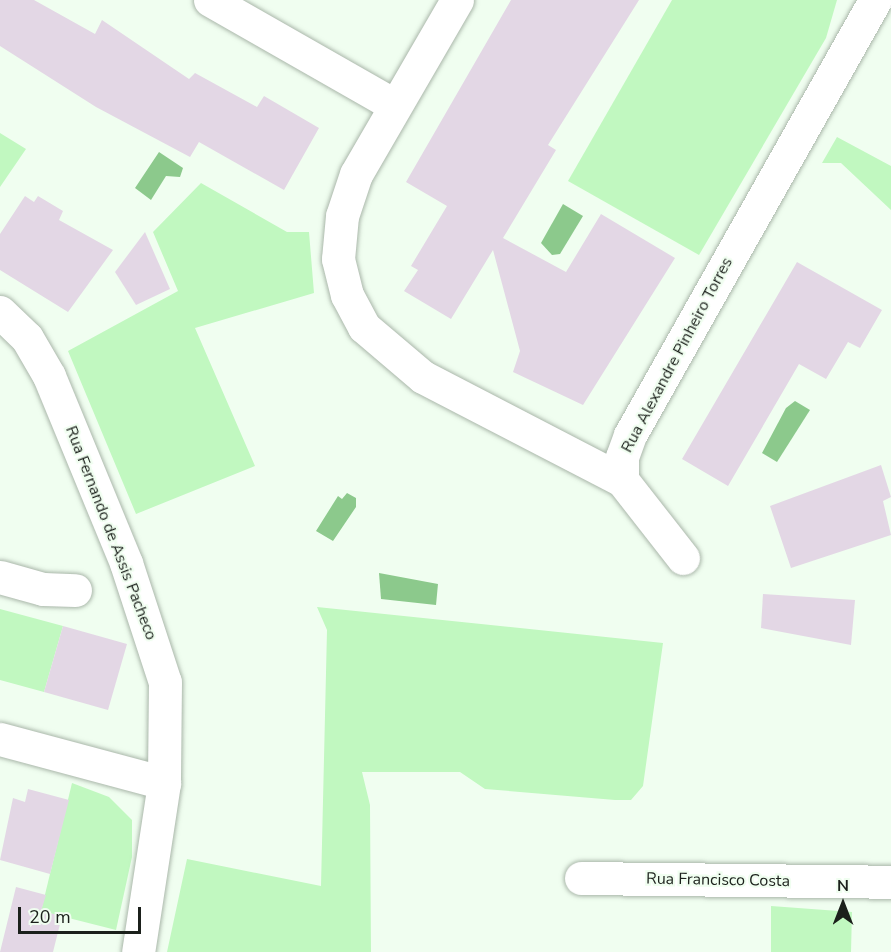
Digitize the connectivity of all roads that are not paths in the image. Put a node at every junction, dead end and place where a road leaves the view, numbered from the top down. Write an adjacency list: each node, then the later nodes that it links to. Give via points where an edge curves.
1 (210, 0): 4 (street)
2 (457, 0): 4 (street)
3 (875, 0): 6 (street, Rua Alexandre Pinheiro Torres, via 630,435 622,457)
4 (394, 105): 6 (street, via 356,174 342,216 338,259 347,295 364,327 423,377)
5 (0, 312): 11 (street, Rua Fernando de Assis Pacheco, via 27,338 49,376 151,628 165,682)
6 (622, 480): 7 (street)
7 (683, 558)
8 (0, 577): 9 (street, via 43,589)
9 (75, 590)
10 (0, 739): 11 (street)
11 (164, 783): 14 (street, Rua Fernando de Assis Pacheco)
12 (581, 878): 13 (street, Rua Francisco Costa)
13 (891, 882)
14 (138, 952)

